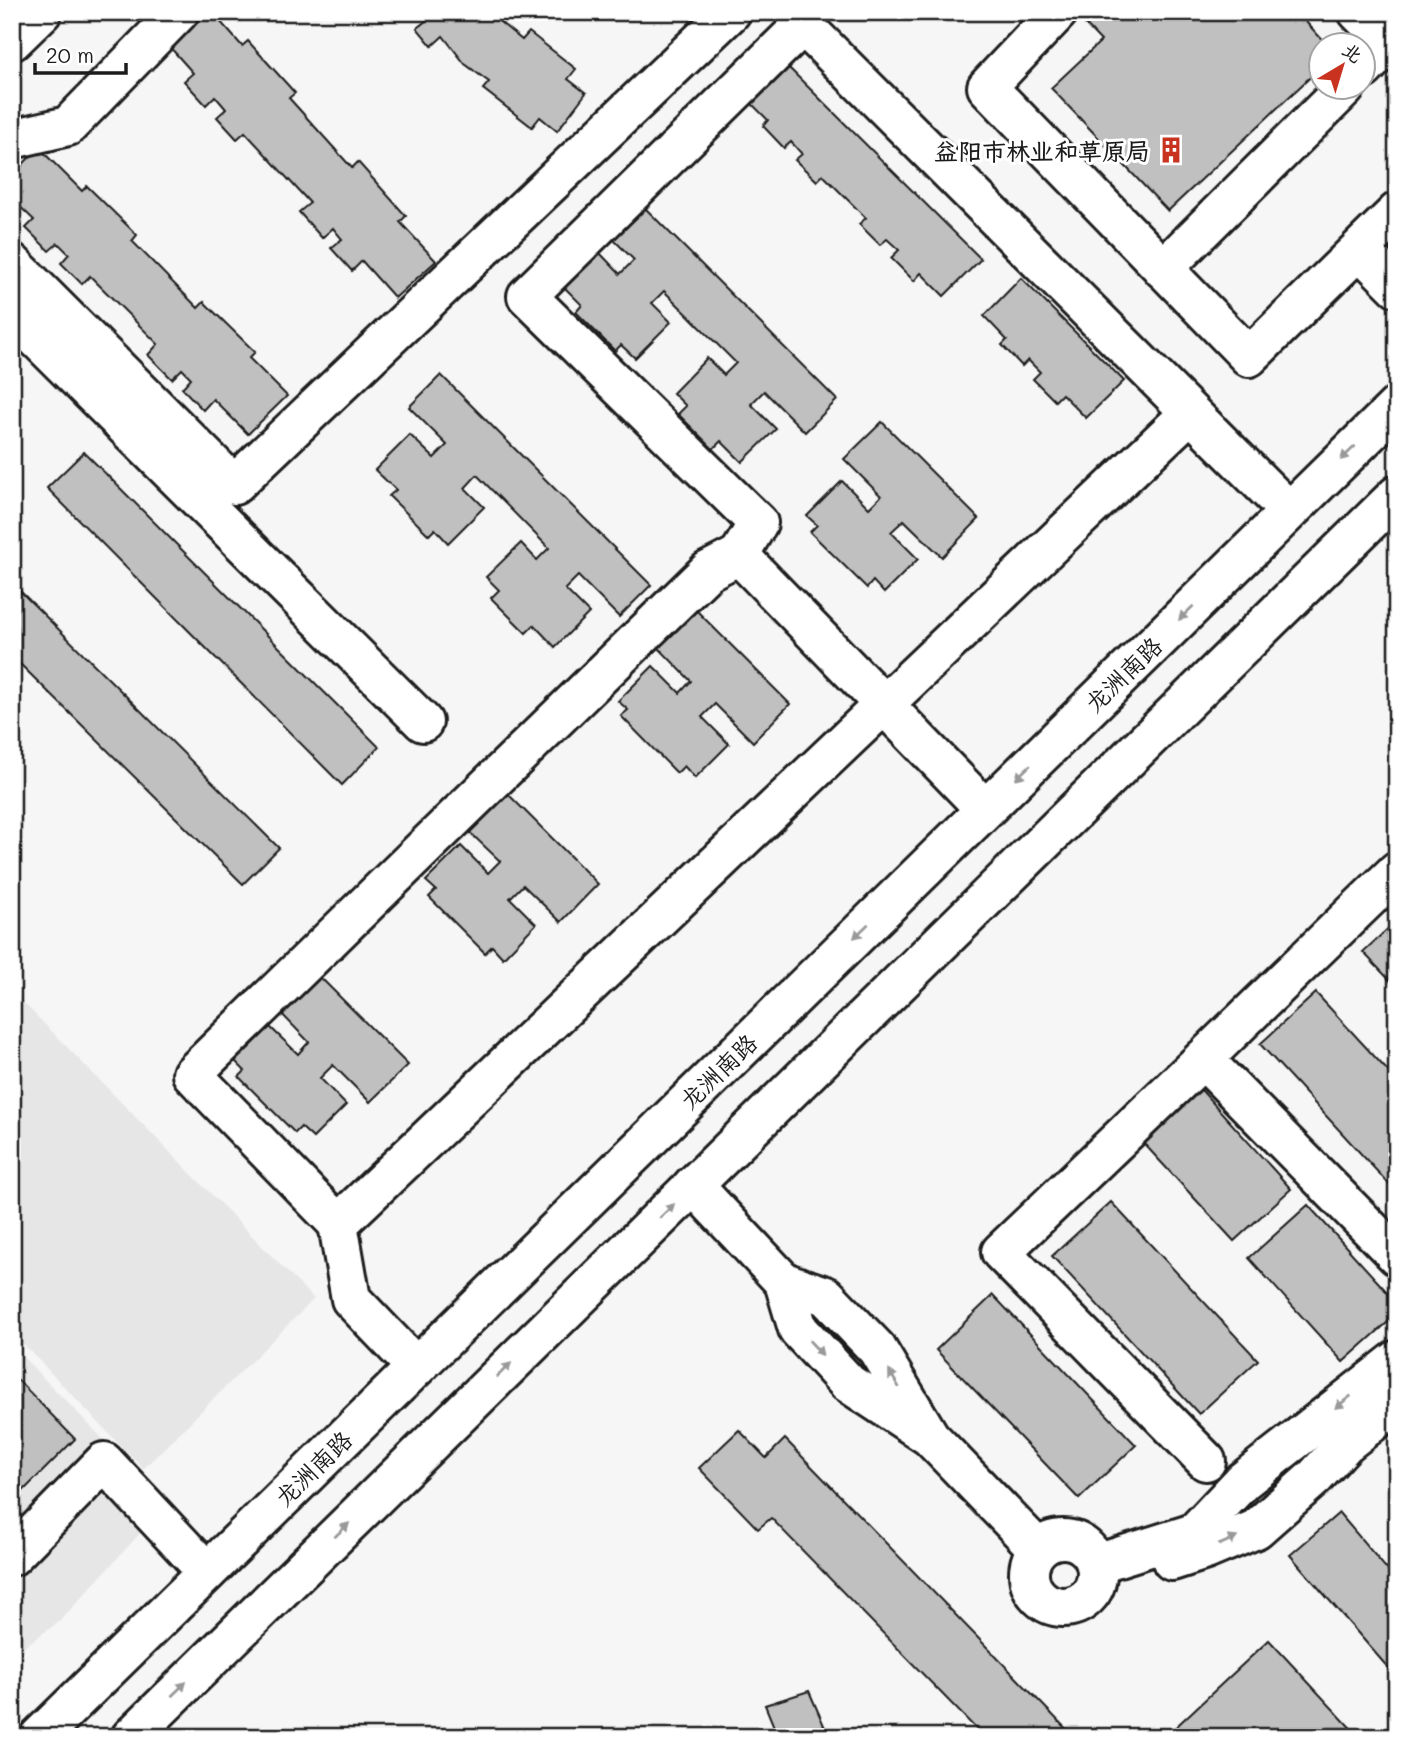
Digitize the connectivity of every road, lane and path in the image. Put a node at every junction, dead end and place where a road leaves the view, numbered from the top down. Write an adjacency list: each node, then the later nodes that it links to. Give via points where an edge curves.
1 (42, 12): 6 (street)
2 (179, 12): 9 (street, via 68,126)
3 (732, 12): 12 (street, via 234,485)
4 (1058, 12): 13 (street, via 987,87)
5 (1358, 12): 7 (street)
6 (12, 41)
7 (1383, 54)
8 (1331, 102): 13 (street)
9 (12, 139)
10 (1397, 212): 11 (street)
11 (1360, 250): 13 (street, via 1249,357); 14 (street)
12 (12, 263)
13 (1163, 269)
14 (1397, 287)
15 (12, 314): 22 (street)
16 (1397, 406): 19 (street, 龙洲南路, one-way to 19)
17 (1190, 413): 19 (street); 20 (street, via 803,25 527,296 758,523); 21 (street)
18 (1397, 495): 26 (street)
19 (1289, 511): 23 (street, 龙洲南路, one-way to 23)
20 (739, 555): 21 (street); 27 (street, via 708,571 192,1074)
21 (884, 704): 23 (street); 27 (street)
22 (423, 722)
23 (985, 809): 30 (street, 龙洲南路, one-way to 30)
24 (1397, 870): 25 (street)
25 (1203, 1059): 28 (street); 32 (street, via 1001,1252)
26 (693, 1185): 33 (street, via 784,1282 826,1297 877,1349 930,1437); 38 (street, one-way to 26)
27 (338, 1224): 30 (street, via 351,1299)
28 (1397, 1256)
29 (1397, 1360): 36 (street, one-way to 36, via 1242,1480 1195,1533)
30 (416, 1367): 35 (street, 龙洲南路)
31 (1397, 1404): 36 (street, one-way to 31, via 1206,1550 1255,1529 1345,1444)
32 (1206, 1461)
33 (1038, 1549): 36 (street, via 1059,1539 1072,1540 1091,1553); 36 (street, via 1031,1559 1029,1582 1043,1601 1054,1606 1077,1604 1087,1597)
34 (12, 1556): 35 (street, via 104,1462)
35 (207, 1572): 37 (street, 龙洲南路)
36 (1095, 1576)
37 (39, 1737)
38 (131, 1737)

